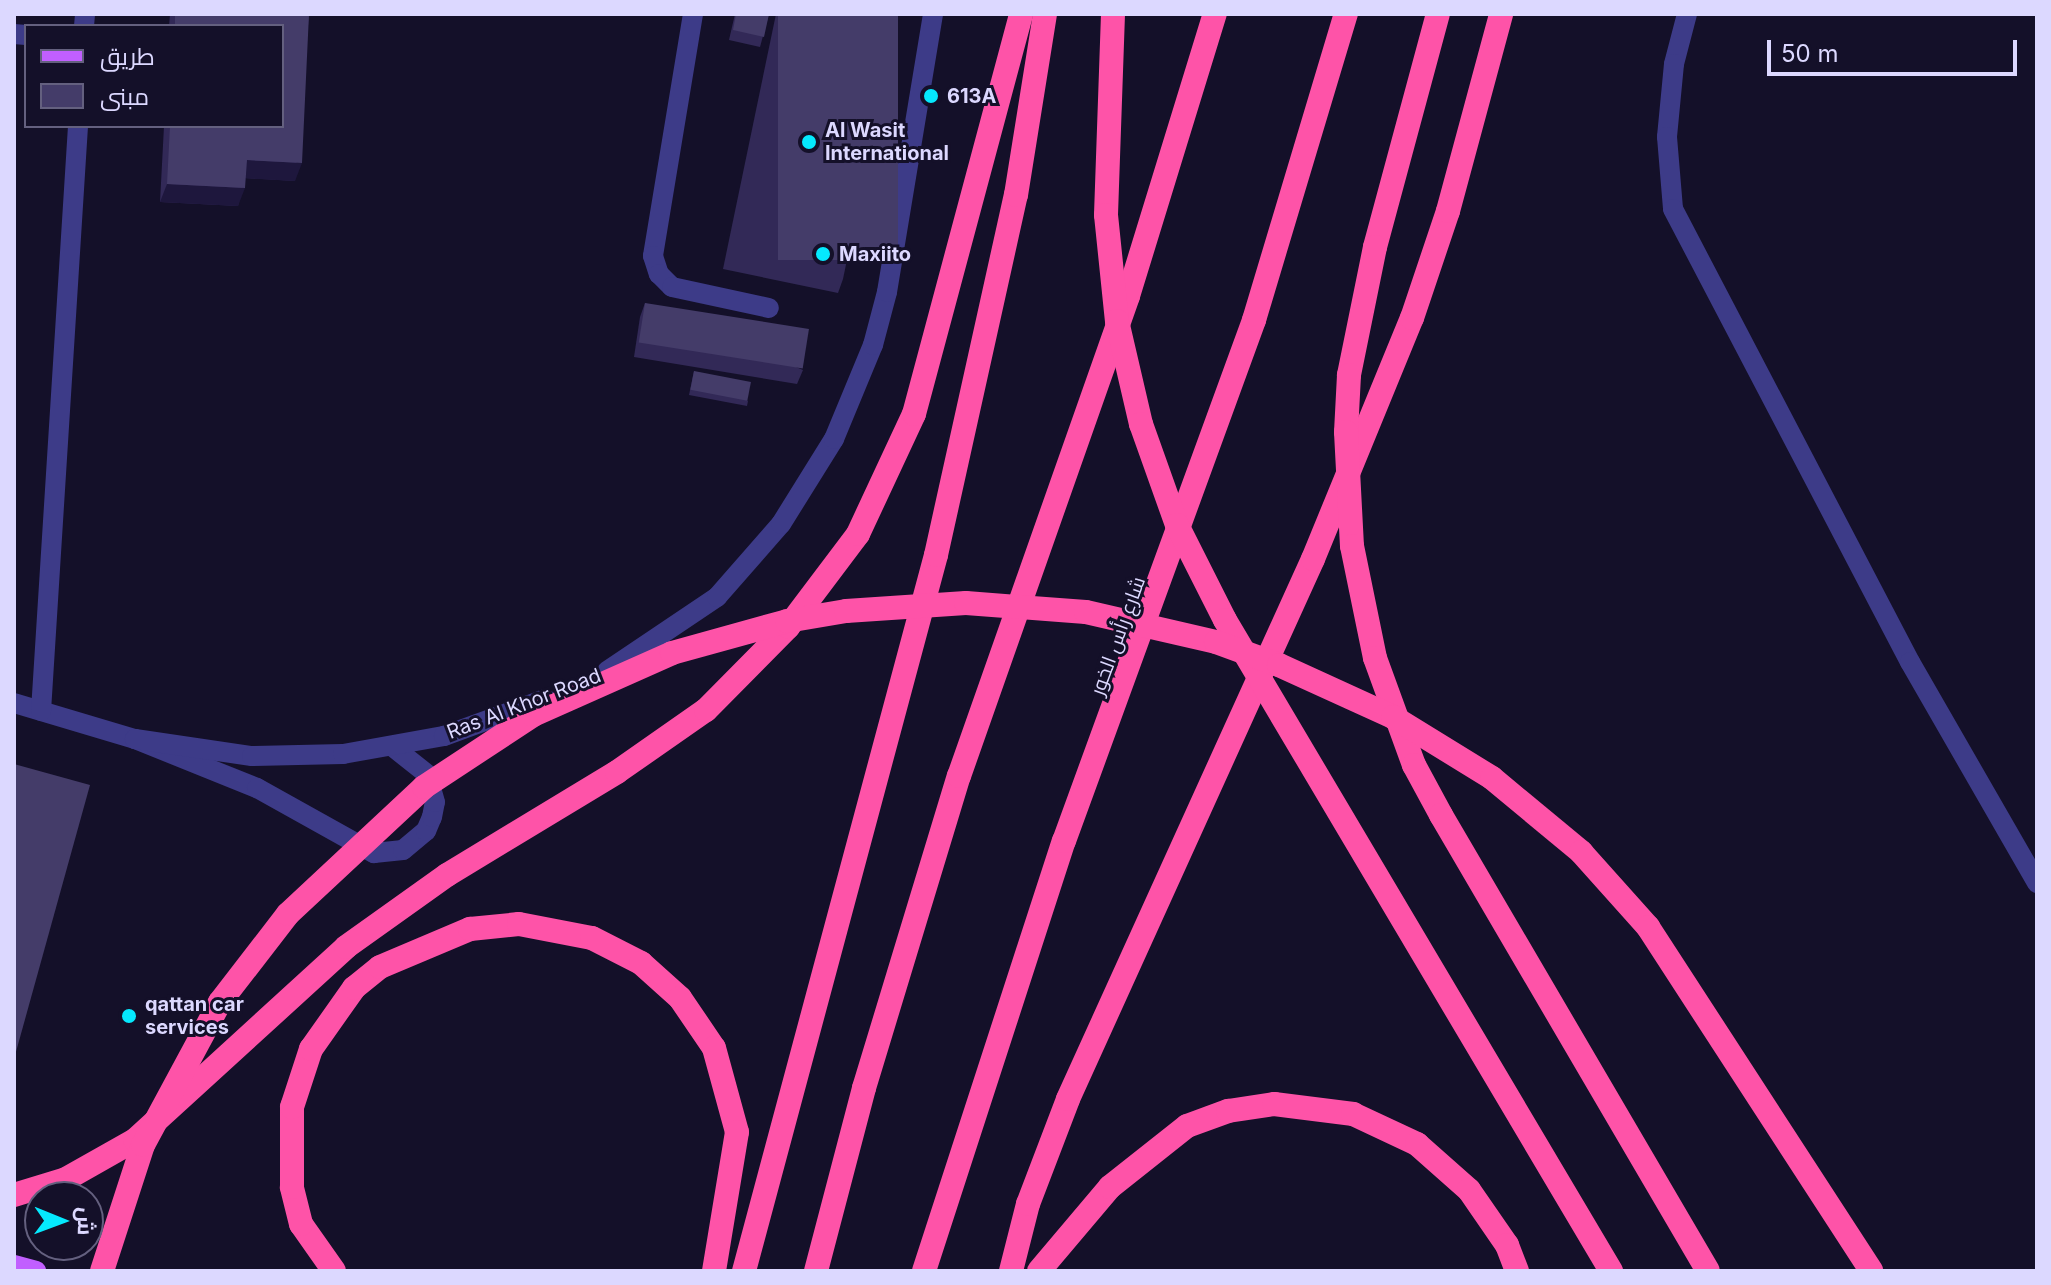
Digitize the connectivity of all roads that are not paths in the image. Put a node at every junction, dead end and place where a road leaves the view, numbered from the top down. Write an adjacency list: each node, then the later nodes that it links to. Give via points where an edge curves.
1 (693, 14): 12 (street, via 653,256 659,274 680,291)
2 (933, 14): 16 (street, Ras Al Khor Road, via 897,245 873,345 834,439 781,524 717,597 614,669 489,720)
3 (1021, 14): 18 (highway, via 914,414 858,534 788,627 695,718 447,875 346,947 135,1140 66,1179)
4 (1045, 14): 24 (highway, via 1020,179 936,555)
5 (1113, 14): 30 (highway, bridge, via 1106,200 1117,321 1141,424 1177,525 1225,620)
6 (1215, 14): 25 (highway, via 1128,296 959,776 864,1088)
7 (1346, 14): 26 (highway, شارع رأس الخور, via 1245,348 1064,841)
8 (1438, 14): 31 (highway, bridge, via 1375,247 1349,375 1347,489 1361,602 1384,685 1441,815)
9 (1501, 14): 27 (highway, via 1448,211 1412,318 1313,559 1068,1099 1028,1204)
10 (1687, 14): 17 (street, via 1674,64 1667,137 1673,209 1910,662)
11 (78, 128): 14 (street)
12 (769, 308)
13 (14, 703): 14 (street)
14 (41, 711): 15 (street)
15 (135, 739): 16 (street, Ras Al Khor Road, via 252,756); 16 (street, via 281,799 374,853 403,850 416,842 435,802 427,774)
16 (393, 747)
17 (2037, 883)
18 (14, 1195)
19 (14, 1265): 20 (main road)
20 (36, 1271)
21 (102, 1271): 32 (highway, bridge, via 143,1145 220,1002 288,914 373,829 424,787 533,715 672,653 832,614 966,603 1086,612 1216,642 1380,711 1492,778 1581,852 1648,927)
22 (334, 1271): 23 (highway, via 301,1224 292,1187 292,1107 311,1049 354,988 380,967 470,929 519,924 592,938 641,963 680,998 714,1048 737,1132)
23 (714, 1271)
24 (744, 1271)
25 (816, 1271)
26 (924, 1271)
27 (1011, 1271)
28 (1039, 1271): 29 (highway, via 1110,1187 1157,1147 1187,1126 1228,1111 1274,1104 1353,1114 1417,1144 1469,1190 1507,1245)
29 (1517, 1271)
30 (1611, 1271)
31 (1708, 1271)
32 (1871, 1271)

